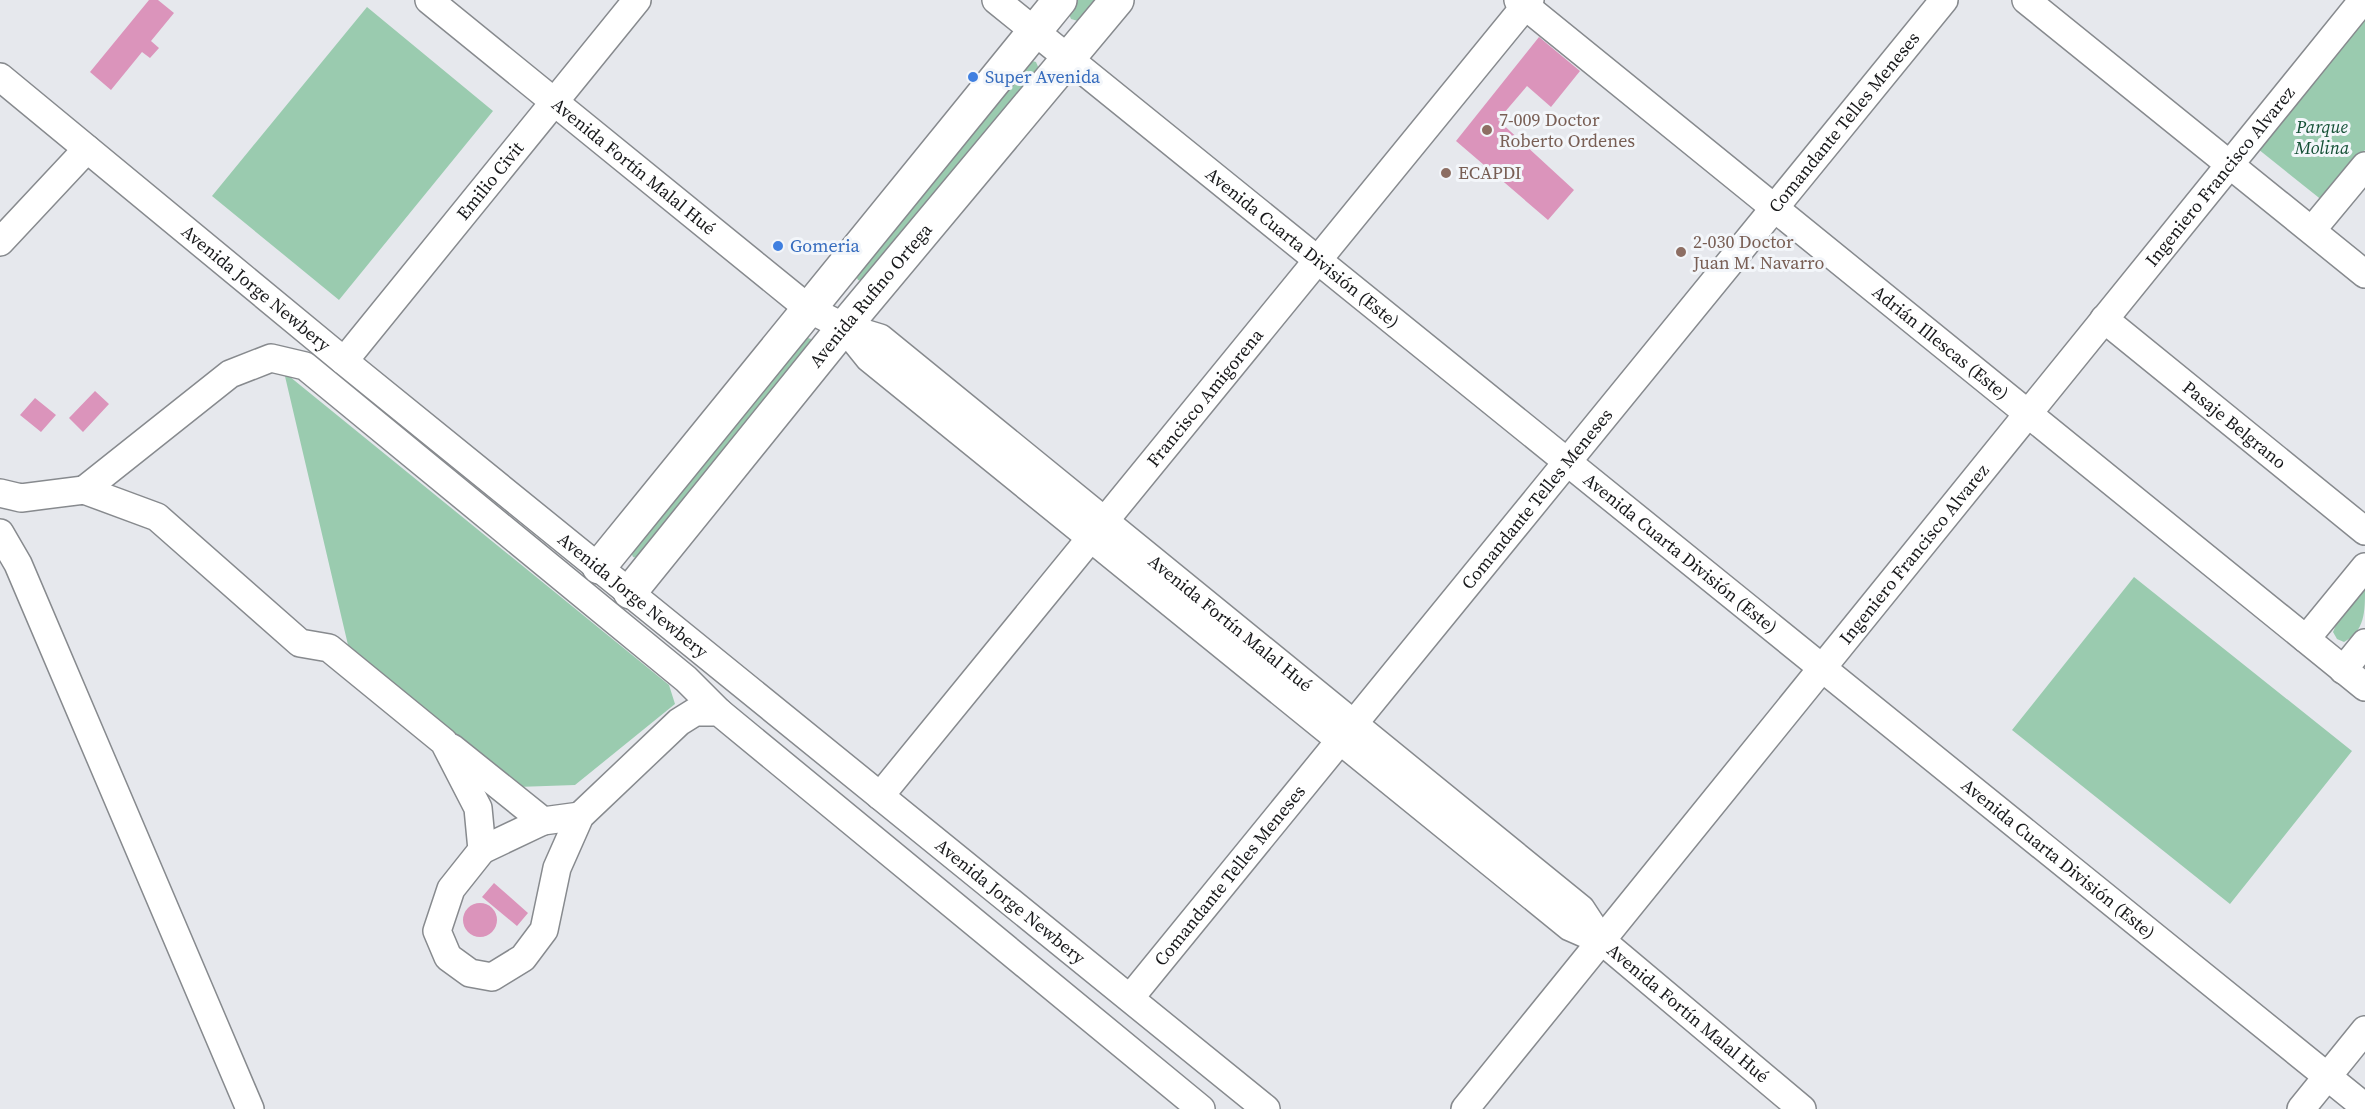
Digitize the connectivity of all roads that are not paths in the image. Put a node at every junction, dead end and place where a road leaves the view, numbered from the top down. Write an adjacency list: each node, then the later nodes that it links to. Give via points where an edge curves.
1 (429, 0): 13 (street, Avenida Fortín Malal Hué)
2 (637, 0): 13 (street, Emilio Civit)
3 (996, 0): 10 (street, Avenida Cuarta División (Este))
4 (1060, 0): 10 (main road)
5 (1117, 0): 11 (main road, Avenida Rufino Ortega)
6 (1944, 0): 17 (street, Comandante Telles Meneses)
7 (2026, 0): 15 (street)
8 (2363, 0): 15 (street, Ingeniero Francisco Alvarez)
9 (1524, 2): 17 (street, Adrián Illescas (Este)); 20 (street, Francisco Amigorena)
10 (1035, 31): 11 (street, Avenida Cuarta División (Este)); 22 (main road)
11 (1069, 58): 20 (street, Avenida Cuarta División (Este)); 24 (main road, Avenida Rufino Ortega)
12 (0, 77): 14 (street, Avenida Jorge Newbery)
13 (554, 102): 22 (street, Avenida Fortín Malal Hué); 25 (street, Emilio Civit)
14 (87, 149): 19 (street); 25 (street, Avenida Jorge Newbery)
15 (2230, 164): 18 (street); 23 (street, Ingeniero Francisco Alvarez)
16 (2365, 166): 18 (street)
17 (1774, 208): 26 (street, Adrián Illescas (Este)); 27 (street, Comandante Telles Meneses)
18 (2312, 230): 21 (street)
19 (0, 242)
20 (1318, 260): 27 (street, Avenida Cuarta División (Este)); 30 (street, Francisco Amigorena)
21 (2365, 274)
22 (809, 309): 24 (street, Avenida Fortín Malal Hué); 33 (main road)
23 (2104, 319): 26 (street, Ingeniero Francisco Alvarez); 31 (street, Pasaje Belgrano)
24 (844, 327): 30 (street, Avenida Fortín Malal Hué, via 880,338); 35 (main road, Avenida Rufino Ortega)
25 (344, 361): 33 (street, Avenida Jorge Newbery)
26 (2028, 413): 36 (street, Adrián Illescas (Este)); 38 (street, Ingeniero Francisco Alvarez)
27 (1568, 462): 38 (street, Avenida Cuarta División (Este)); 42 (street, Comandante Telles Meneses)
28 (84, 489): 29 (street, via 21,498); 41 (street, via 230,374 271,358 305,366 686,679); 43 (street, via 157,517 300,643 329,648)
29 (0, 494)
30 (1098, 529): 42 (street, Avenida Fortín Malal Hué); 44 (street, Francisco Amigorena)
31 (2365, 531)
32 (0, 533): 53 (street, via 18,564)
33 (599, 567): 35 (street, Avenida Jorge Newbery)
34 (2365, 567): 36 (street)
35 (630, 592): 44 (street, Avenida Jorge Newbery)
36 (2306, 639): 39 (street, Adrián Illescas (Este))
37 (2365, 643): 39 (street)
38 (1822, 667): 48 (street, Ingeniero Francisco Alvarez); 51 (street, Avenida Cuarta División (Este))
39 (2343, 670): 40 (street, Adrián Illescas (Este))
40 (2365, 687)
41 (718, 712): 45 (street, via 695,712 679,723); 54 (street)
42 (1347, 732): 48 (street, Avenida Fortín Malal Hué, via 1581,909); 49 (street, Comandante Telles Meneses)
43 (444, 742): 46 (street); 47 (street, via 478,808)
44 (880, 796): 49 (street, Avenida Jorge Newbery)
45 (580, 816): 46 (street); 47 (street, via 557,868 544,930 523,958 492,977 470,973 448,957 437,932 451,889)
46 (543, 821): 47 (street)
47 (482, 850)
48 (1602, 941): 56 (street, Ingeniero Francisco Alvarez); 57 (street, Avenida Fortín Malal Hué)
49 (1130, 998): 55 (street, Avenida Jorge Newbery)
50 (2365, 1030): 51 (street)
51 (2328, 1077): 52 (street, Avenida Cuarta División (Este)); 58 (street)
52 (2365, 1107)
53 (250, 1109)
54 (1201, 1109)
55 (1266, 1109)
56 (1465, 1109)
57 (1802, 1109)
58 (2301, 1109)

